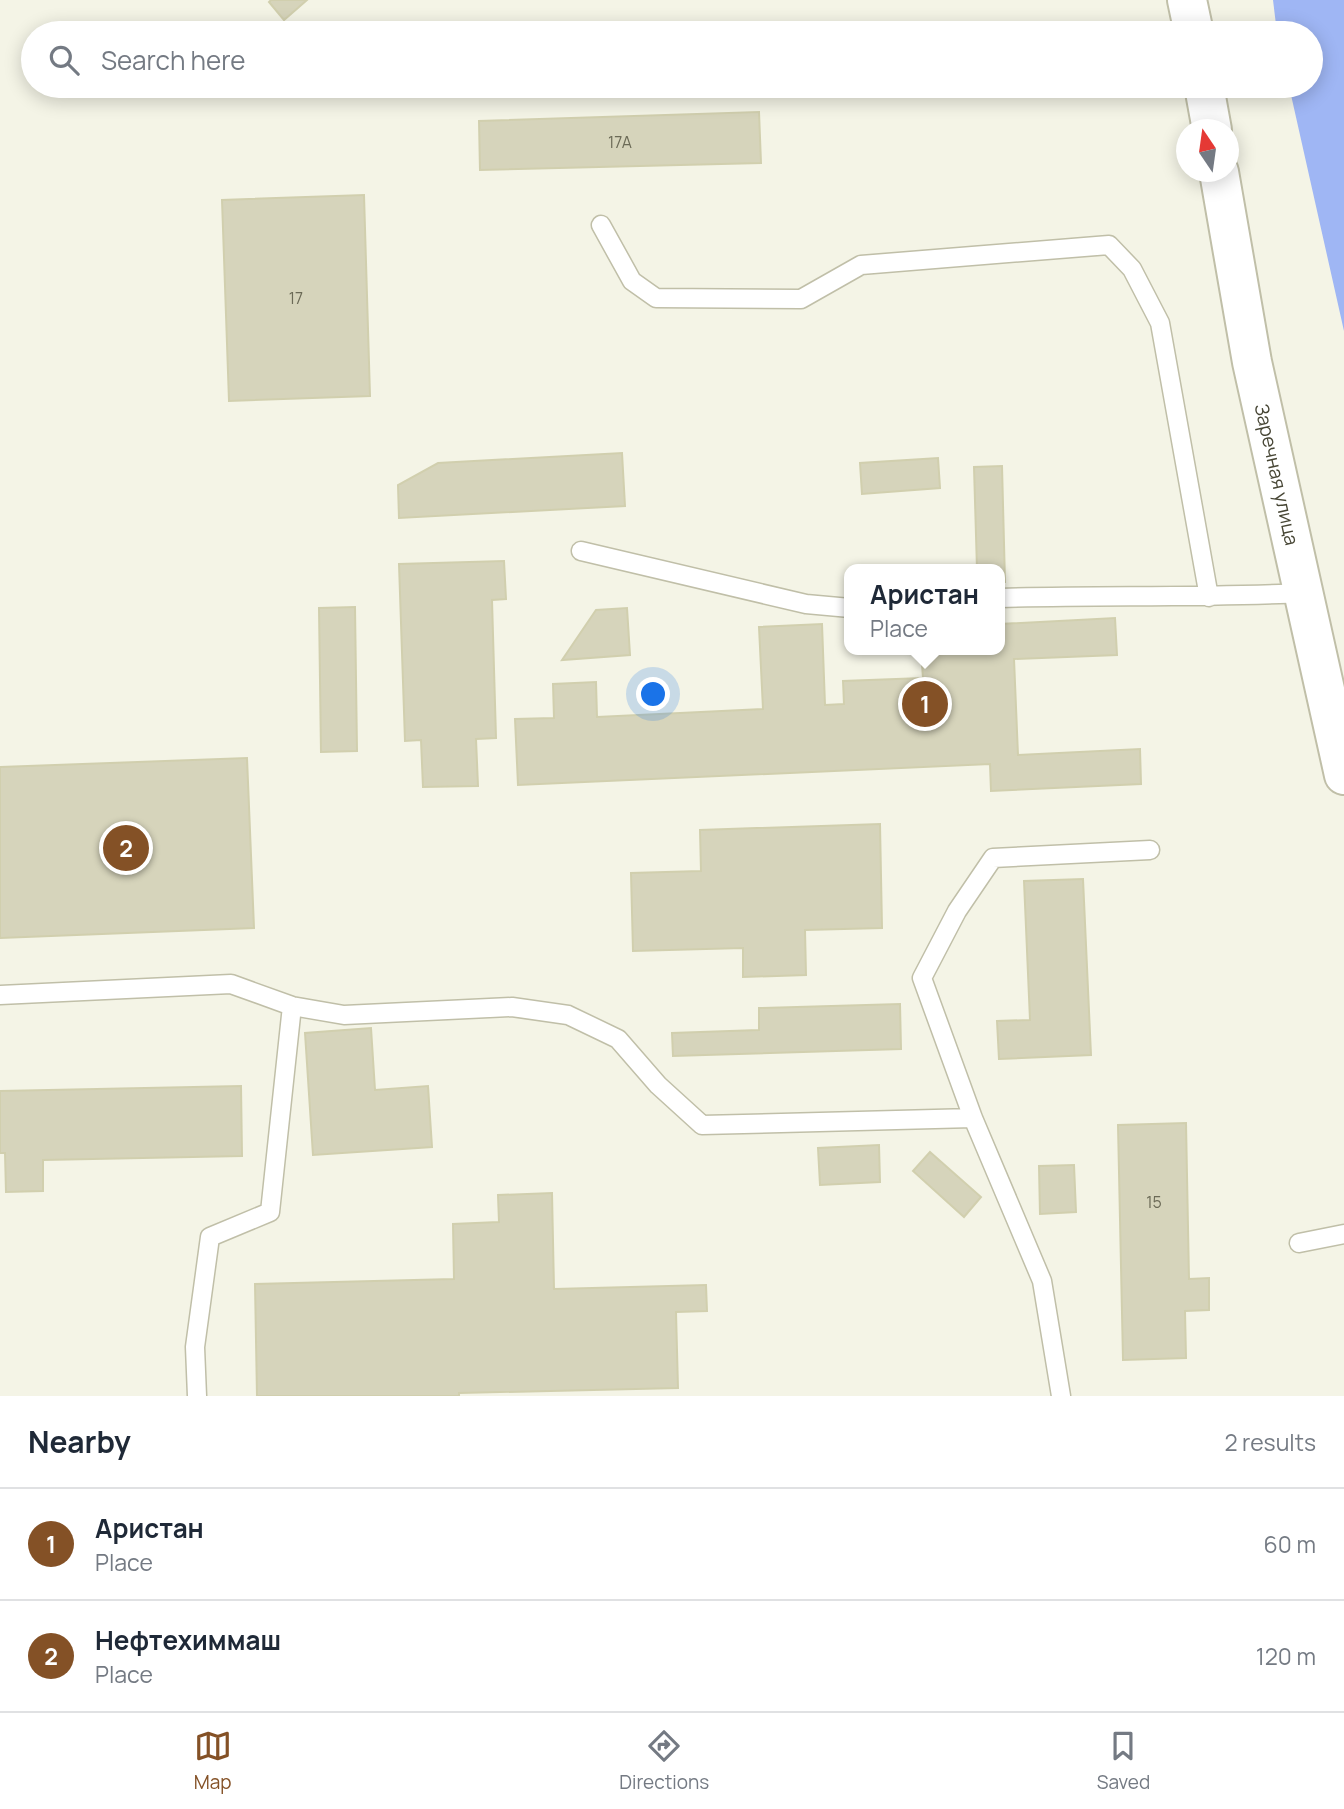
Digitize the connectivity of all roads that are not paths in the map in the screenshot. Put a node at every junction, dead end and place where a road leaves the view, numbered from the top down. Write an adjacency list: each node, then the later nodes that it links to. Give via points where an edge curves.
1 (1187, 0): 2 (street)
2 (1191, 21)
3 (1206, 98): 4 (street)
4 (1210, 119)
5 (1221, 182): 8 (street, Заречная улица, via 1252,362)
6 (601, 225): 9 (lane, via 632,281 656,298 802,299 861,265 1109,245 1132,269 1160,323)
7 (580, 551): 11 (lane, via 806,604)
8 (1304, 593): 9 (lane); 12 (street, Заречная улица)
9 (1209, 597): 10 (lane)
10 (1005, 598)
11 (844, 607)
12 (1344, 775)
13 (1150, 850): 16 (lane, via 993,858 957,911 922,978)
14 (0, 995): 15 (lane, via 231,984)
15 (292, 1006): 16 (lane, via 344,1015 512,1007 568,1015 618,1040 702,1125); 19 (lane, via 270,1212 210,1237 195,1347)
16 (973, 1118): 20 (lane, via 1042,1281)
17 (1344, 1234): 18 (lane)
18 (1299, 1243)
19 (197, 1396)
20 (1061, 1396)

